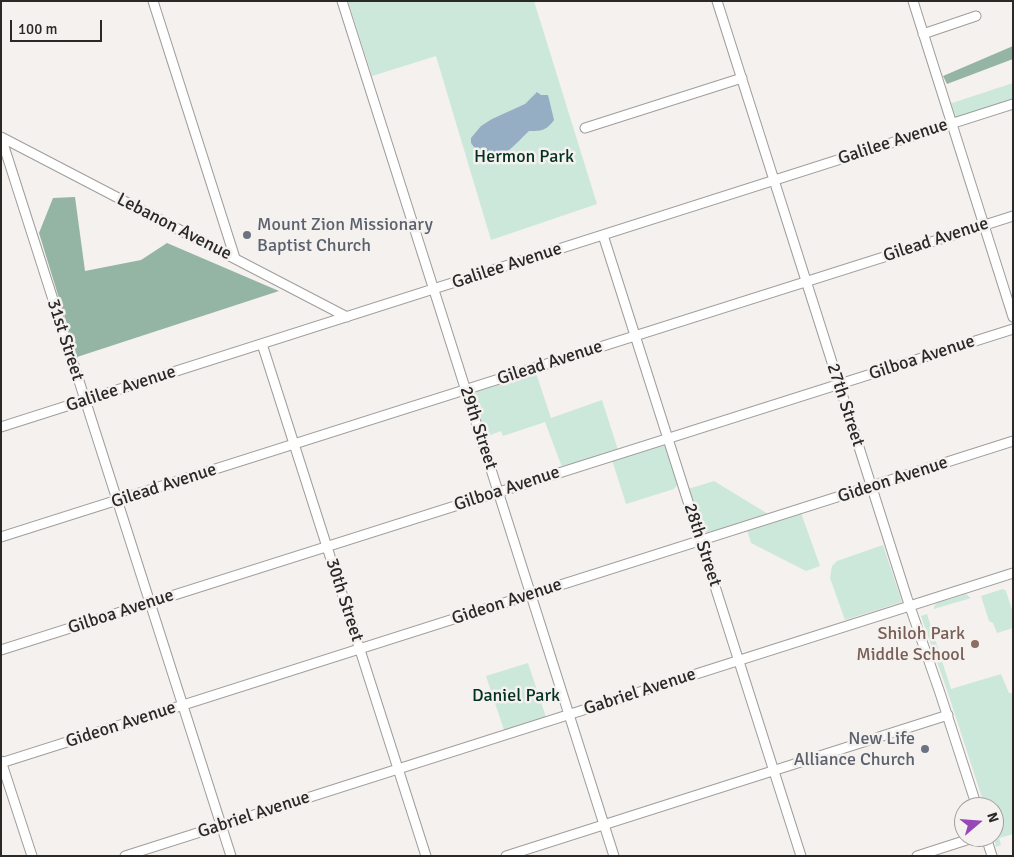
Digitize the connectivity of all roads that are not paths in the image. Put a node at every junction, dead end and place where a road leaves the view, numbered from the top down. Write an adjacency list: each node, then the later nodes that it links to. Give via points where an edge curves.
1 (153, 1): 16 (street)
2 (342, 1): 18 (street, 29th Street)
3 (717, 1): 7 (street, 27th Street)
4 (913, 1): 6 (street)
5 (976, 16): 6 (street)
6 (923, 34): 9 (street)
7 (742, 78): 10 (street); 12 (street, 27th Street)
8 (1013, 104): 9 (street, Galilee Avenue)
9 (952, 123): 12 (street, Galilee Avenue); 14 (street)
10 (585, 128)
11 (1, 137): 16 (street, Lebanon Avenue); 26 (street, 31st Street)
12 (774, 180): 15 (street, Galilee Avenue); 17 (street, 27th Street)
13 (1013, 216): 14 (street, Gilead Avenue)
14 (984, 225): 17 (street, Gilead Avenue); 20 (street)
15 (603, 235): 18 (street, Galilee Avenue); 22 (street, 28th Street)
16 (234, 258): 19 (street, Lebanon Avenue)
17 (806, 282): 22 (street, Gilead Avenue); 24 (street, 27th Street)
18 (433, 289): 19 (street, Galilee Avenue); 25 (street, 29th Street)
19 (347, 316): 23 (street, Galilee Avenue)
20 (1013, 317)
21 (1013, 329): 24 (street, Gilboa Avenue)
22 (635, 336): 25 (street, Gilead Avenue); 28 (street, 28th Street)
23 (262, 344): 26 (street, Galilee Avenue); 30 (street, 30th Street)
24 (839, 384): 28 (street, Gilboa Avenue); 31 (street, 27th Street)
25 (466, 390): 30 (street, Gilead Avenue); 32 (street, 29th Street)
26 (85, 400): 27 (street, Galilee Avenue); 33 (street, 31st Street)
27 (1, 427)
28 (668, 438): 32 (street, Gilboa Avenue); 35 (street, 28th Street)
29 (1013, 442): 31 (street, Gideon Avenue)
30 (294, 444): 33 (street, Gilead Avenue); 36 (street, 30th Street)
31 (871, 487): 35 (street, Gideon Avenue); 40 (street, 27th Street)
32 (498, 492): 36 (street, Gilboa Avenue); 38 (street, 29th Street)
33 (117, 501): 34 (street, Gilead Avenue); 39 (street, 31st Street)
34 (1, 538)
35 (700, 541): 38 (street, Gideon Avenue); 43 (street, 28th Street)
36 (327, 547): 39 (street, Gilboa Avenue); 41 (street, 30th Street)
37 (1013, 573): 40 (street, Gabriel Avenue)
38 (531, 595): 41 (street, Gideon Avenue); 45 (street, 29th Street)
39 (150, 603): 42 (street, Gilboa Avenue); 44 (street, 31st Street)
40 (909, 606): 43 (street, Gabriel Avenue); 46 (street, 27th Street)
41 (360, 649): 44 (street, Gideon Avenue); 48 (street, 30th Street)
42 (1, 650)
43 (739, 660): 45 (street, Gabriel Avenue); 49 (street, 28th Street)
44 (183, 705): 47 (street, Gideon Avenue); 51 (street, 31st Street)
45 (569, 715): 48 (street, Gabriel Avenue); 52 (street, 29th Street)
46 (948, 716): 49 (street); 50 (street, 27th Street)
47 (1, 762): 54 (street)
48 (398, 769): 51 (street, Gabriel Avenue); 57 (street, 30th Street)
49 (774, 771): 52 (street); 60 (street, 28th Street)
50 (974, 797)
51 (222, 825): 55 (street, Gabriel Avenue); 56 (street, 31st Street)
52 (604, 825): 58 (street); 59 (street, 29th Street)
53 (954, 844): 61 (street)
54 (32, 856)
55 (125, 856)
56 (231, 856)
57 (426, 856)
58 (506, 856)
59 (614, 856)
60 (801, 856)
61 (917, 856)

